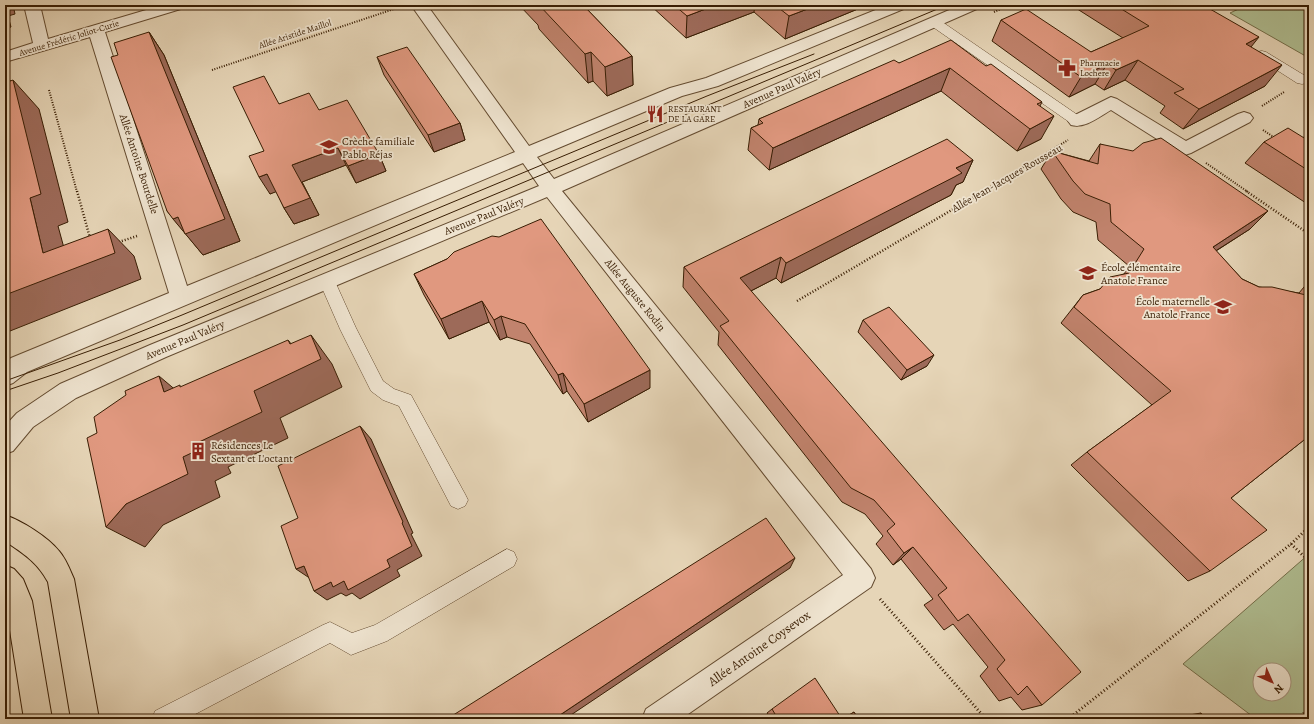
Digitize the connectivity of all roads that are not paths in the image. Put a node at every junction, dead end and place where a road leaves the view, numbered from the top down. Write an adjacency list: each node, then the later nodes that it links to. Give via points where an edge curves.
1 (32, 5): 8 (street)
2 (179, 5): 7 (street, Avenue Frédéric Joliot-Curie)
3 (419, 5): 14 (street, Allée Auguste Rodin)
4 (901, 5): 14 (street, via 712,82 676,92)
5 (974, 5): 6 (street, Avenue Paul Valéry)
6 (934, 22): 13 (lane); 15 (street, Avenue Paul Valéry)
7 (96, 30): 8 (street, Avenue Frédéric Joliot-Curie); 17 (street, Allée Antoine Bourdelle)
8 (42, 46): 10 (street, Avenue Frédéric Joliot-Curie)
9 (1250, 48): 11 (lane)
10 (5, 57)
11 (1302, 80)
12 (1244, 118): 13 (street, via 1186,149 1111,103)
13 (1077, 122)
14 (526, 155): 15 (street, Allée Auguste Rodin); 17 (street)
15 (551, 188): 16 (street, Avenue Paul Valéry); 24 (street, Allée Auguste Rodin)
16 (327, 281): 19 (street, Avenue Paul Valéry, via 68,391 25,420); 20 (lane, via 377,386 389,395 405,400)
17 (181, 298): 18 (street, via 19,365)
18 (5, 376)
19 (5, 443)
20 (458, 500)
21 (5, 527): 26 (main road, via 39,549 50,560 61,579)
22 (507, 559): 27 (lane, via 380,634 351,644 330,632)
23 (5, 578): 25 (main road, via 14,588 19,601)
24 (862, 578): 28 (street, Allée Antoine Coysevox)
25 (38, 719)
26 (85, 719)
27 (163, 719)
28 (656, 719)

